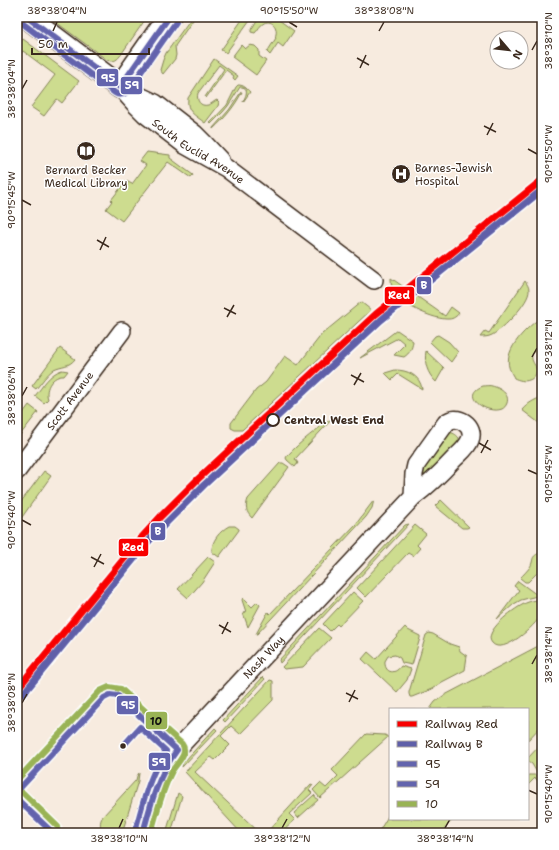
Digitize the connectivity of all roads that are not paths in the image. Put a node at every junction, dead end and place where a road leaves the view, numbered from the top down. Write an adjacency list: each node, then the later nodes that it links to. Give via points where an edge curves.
1 (27, 17): 3 (street)
2 (169, 17): 3 (street)
3 (120, 87): 4 (street, South Euclid Avenue, via 155,103 195,134 226,168)
4 (374, 280)
5 (122, 331): 6 (street, Scott Avenue)
6 (17, 471)
7 (413, 497): 8 (street, Nash Way, via 169,758 163,769)
8 (143, 833)

